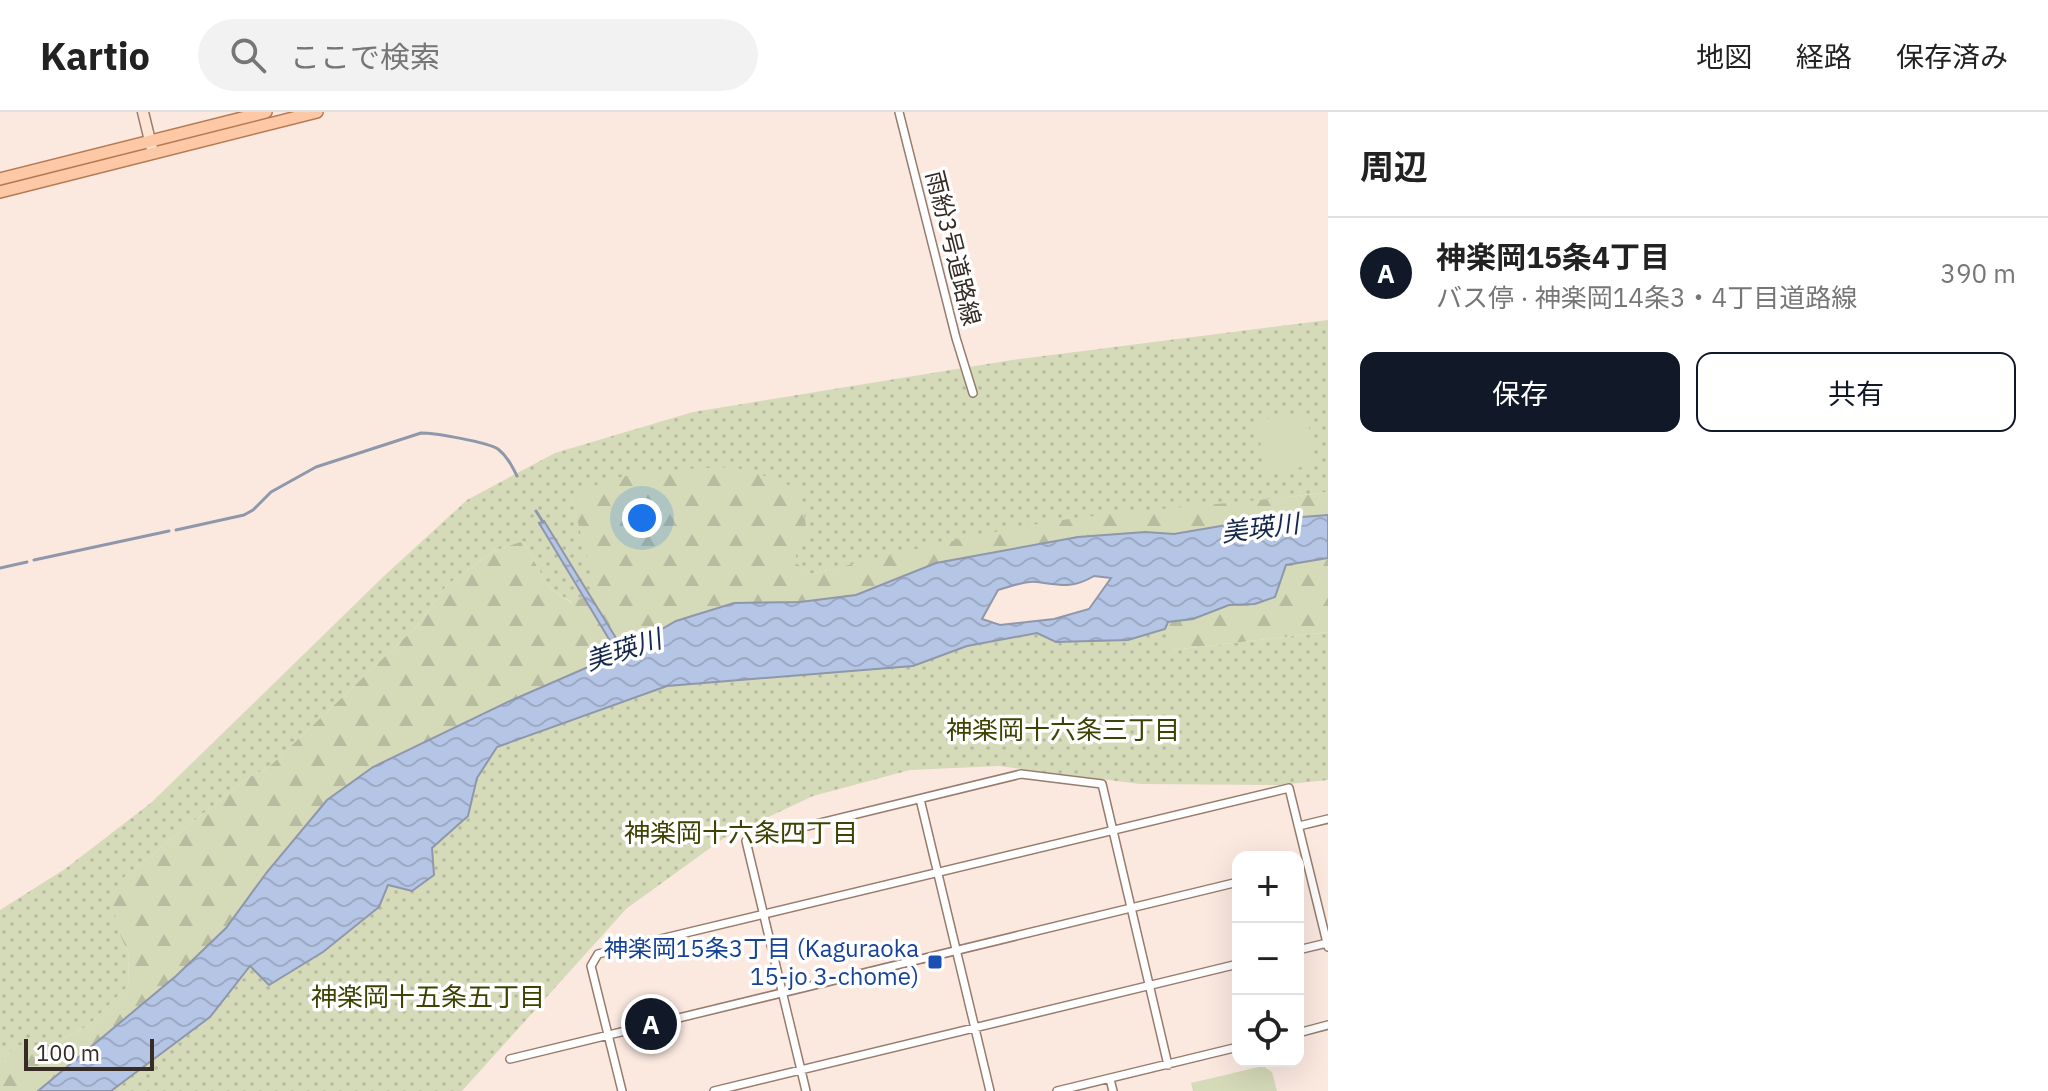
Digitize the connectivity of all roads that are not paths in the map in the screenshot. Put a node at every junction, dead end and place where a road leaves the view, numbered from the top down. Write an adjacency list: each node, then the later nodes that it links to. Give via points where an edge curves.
1 (143, 112): 5 (street)
2 (266, 112): 5 (main road)
3 (317, 112): 5 (main road)
4 (899, 112): 8 (street, 雨紛3号道路線)
5 (152, 147): 6 (main road); 7 (main road)
6 (0, 179)
7 (0, 192)
8 (973, 393)
9 (920, 799): 12 (street, via 1021,774 1102,784); 15 (street); 18 (street, via 746,841)
10 (1328, 819): 11 (street)
11 (1299, 826): 12 (street, via 1289,788); 13 (street)
12 (1112, 830): 15 (street); 17 (street)
13 (1309, 865): 14 (street); 19 (street, via 1320,892)
14 (1304, 866)
15 (938, 871): 18 (street); 20 (street)
16 (1232, 883): 17 (street)
17 (1131, 908): 20 (street); 23 (street)
18 (764, 914): 24 (street); 28 (street, via 598,954 591,966)
19 (1327, 945): 21 (street)
20 (956, 949): 24 (street); 26 (street)
21 (1304, 949)
22 (1232, 965): 23 (street)
23 (1150, 985): 26 (street); 31 (street)
24 (783, 992): 28 (street); 32 (street)
25 (1328, 1025): 27 (street)
26 (975, 1028): 32 (street); 37 (street)
27 (1304, 1031)
28 (609, 1035): 30 (street); 34 (street)
29 (1232, 1049): 31 (street)
30 (510, 1059)
31 (1168, 1065): 33 (street)
32 (801, 1069): 35 (street); 36 (street)
33 (1110, 1079): 38 (street); 39 (street)
34 (622, 1091)
35 (714, 1091)
36 (806, 1091)
37 (990, 1091)
38 (1057, 1091)
39 (1113, 1091)

